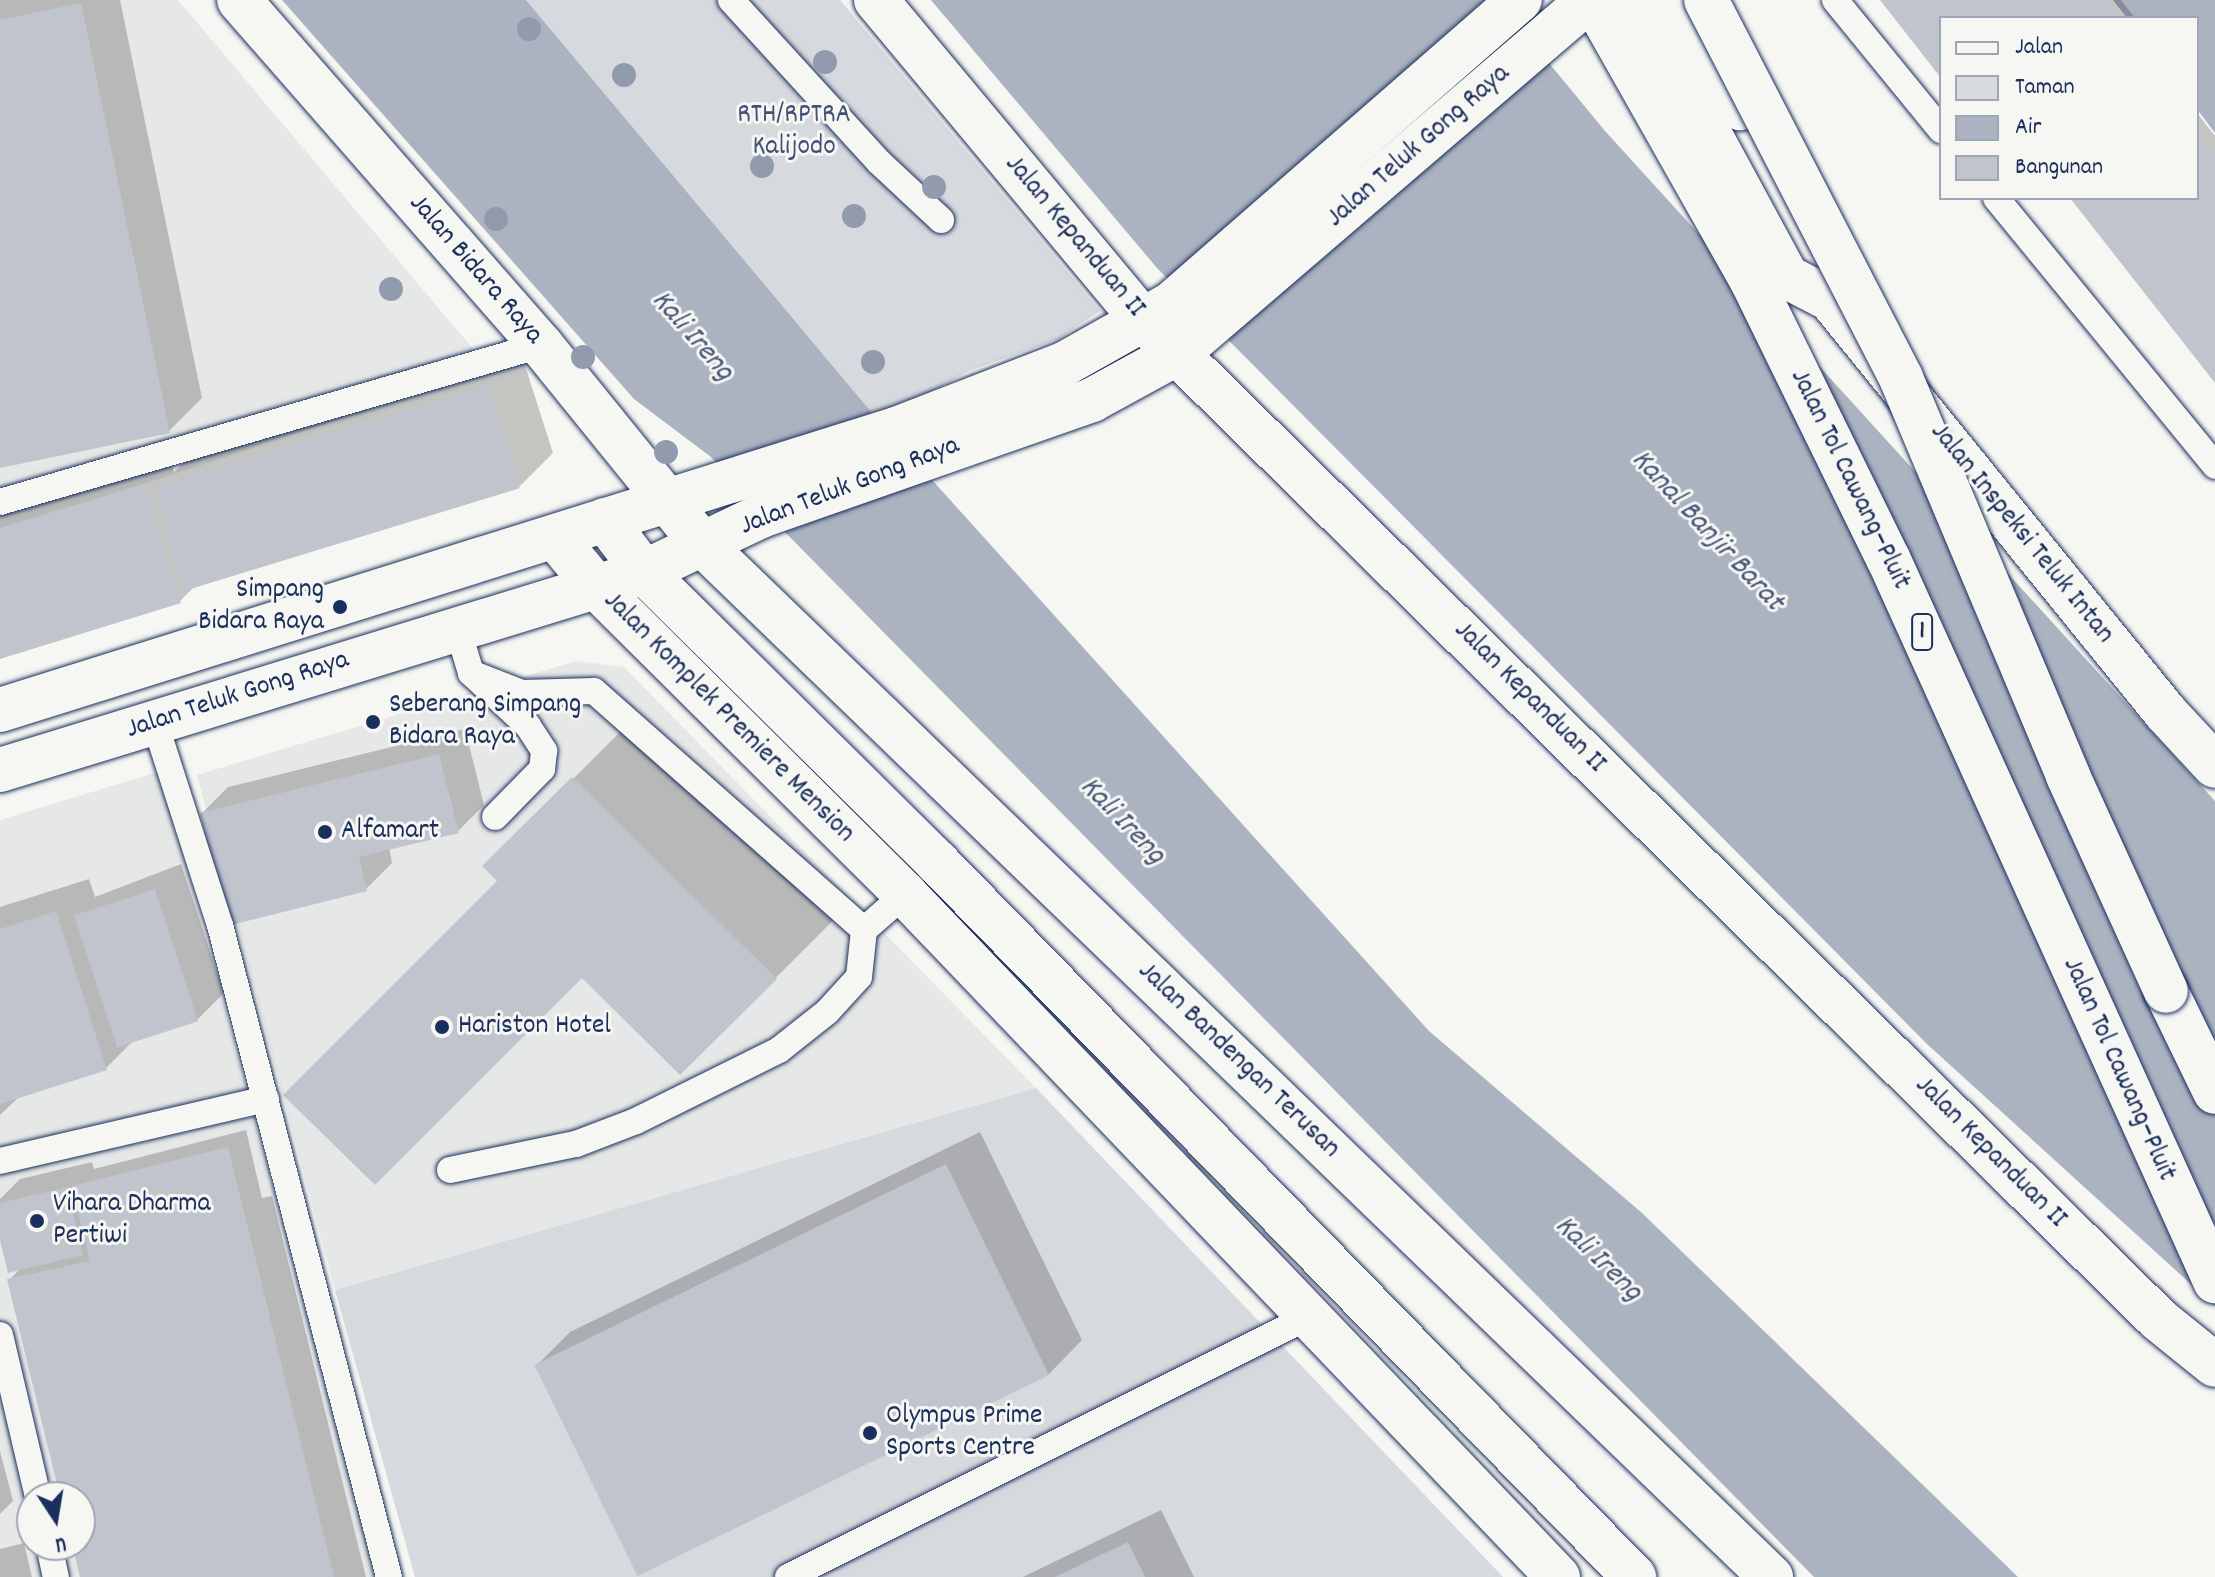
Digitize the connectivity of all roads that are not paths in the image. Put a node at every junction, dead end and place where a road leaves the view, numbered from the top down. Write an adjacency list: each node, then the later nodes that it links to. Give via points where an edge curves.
1 (239, 0): 16 (main road, Jalan Bidara Raya)
2 (731, 0): 12 (lane, via 879,162)
3 (876, 0): 14 (main road, Jalan Kepanduan II)
4 (1591, 0): 15 (main road, Jalan Teluk Gong Raya); 42 (main road, Jalan Tol Cawang–Pluit / 1, via 1752,281 1888,558)
5 (1630, 0): 13 (main road, Jalan Inspeksi Teluk Intan, via 1668,57 1787,277)
6 (1676, 0): 13 (main road, Jalan Inspeksi Teluk Intan, via 1820,251)
7 (1706, 0): 36 (main road, bridge, via 1901,378 2068,776)
8 (1835, 0): 10 (lane)
9 (1516, 3): 14 (main road, Jalan Teluk Gong Raya)
10 (1939, 128)
11 (1998, 200): 18 (lane)
12 (941, 220)
13 (1830, 299): 30 (main road, Jalan Inspeksi Teluk Intan, via 2166,713)
14 (1157, 312): 15 (main road, Jalan Kepanduan II); 17 (main road, Jalan Teluk Gong Raya)
15 (1192, 342): 17 (main road, Jalan Teluk Gong Raya, via 1092,400); 46 (main road, Jalan Kepanduan II, via 2158,1319)
16 (541, 345): 19 (lane); 20 (main road, Jalan Bidara Raya)
17 (911, 443): 20 (main road, Jalan Teluk Gong Raya, via 730,482); 23 (main road, Jalan Teluk Gong Raya)
18 (2215, 466)
19 (0, 502)
20 (666, 504): 21 (main road, Jalan Teluk Gong Raya); 23 (main road, Jalan Bidara Raya)
21 (605, 520): 22 (main road, Jalan Teluk Gong Raya); 24 (main road, Jalan Komplek Premiere Mension)
22 (555, 537): 25 (main road, Jalan Komplek Premiere Mension); 28 (main road, Jalan Teluk Gong Raya)
23 (704, 546): 24 (main road, Jalan Teluk Gong Raya); 52 (main road, Jalan Bandengan Terusan)
24 (644, 572): 25 (main road, Jalan Teluk Gong Raya); 33 (main road, Jalan Komplek Premiere Mension)
25 (597, 588): 26 (main road, Jalan Teluk Gong Raya); 34 (main road, Jalan Komplek Premiere Mension)
26 (457, 626): 27 (lane); 29 (main road, Jalan Teluk Gong Raya)
27 (471, 673): 32 (lane, via 528,726 544,751 542,769); 35 (lane, via 522,693 594,691)
28 (0, 710)
29 (155, 723): 31 (main road, Jalan Teluk Gong Raya); 37 (lane, via 220,925)
30 (2215, 766)
31 (0, 770)
32 (495, 817)
33 (937, 862): 34 (main road); 38 (main road, Jalan Komplek Premiere Mension)
34 (905, 894): 35 (lane); 41 (main road, Jalan Komplek Premiere Mension)
35 (864, 930): 40 (lane, via 859,977 827,1012 779,1050 636,1121 576,1144)
36 (2215, 1092)
37 (266, 1099): 39 (lane); 49 (lane)
38 (1206, 1140): 41 (main road); 43 (main road, Jalan Komplek Premiere Mension)
39 (0, 1161)
40 (450, 1170)
41 (1172, 1176): 44 (main road, Jalan Komplek Premiere Mension)
42 (2215, 1281)
43 (1345, 1283): 44 (main road); 48 (main road, Jalan Komplek Premiere Mension)
44 (1306, 1318): 50 (lane); 51 (main road, Jalan Komplek Premiere Mension)
45 (0, 1335): 47 (lane)
46 (2215, 1365)
47 (34, 1481)
48 (1628, 1575)
49 (389, 1577)
50 (788, 1577)
51 (1558, 1577)
52 (1771, 1577)

